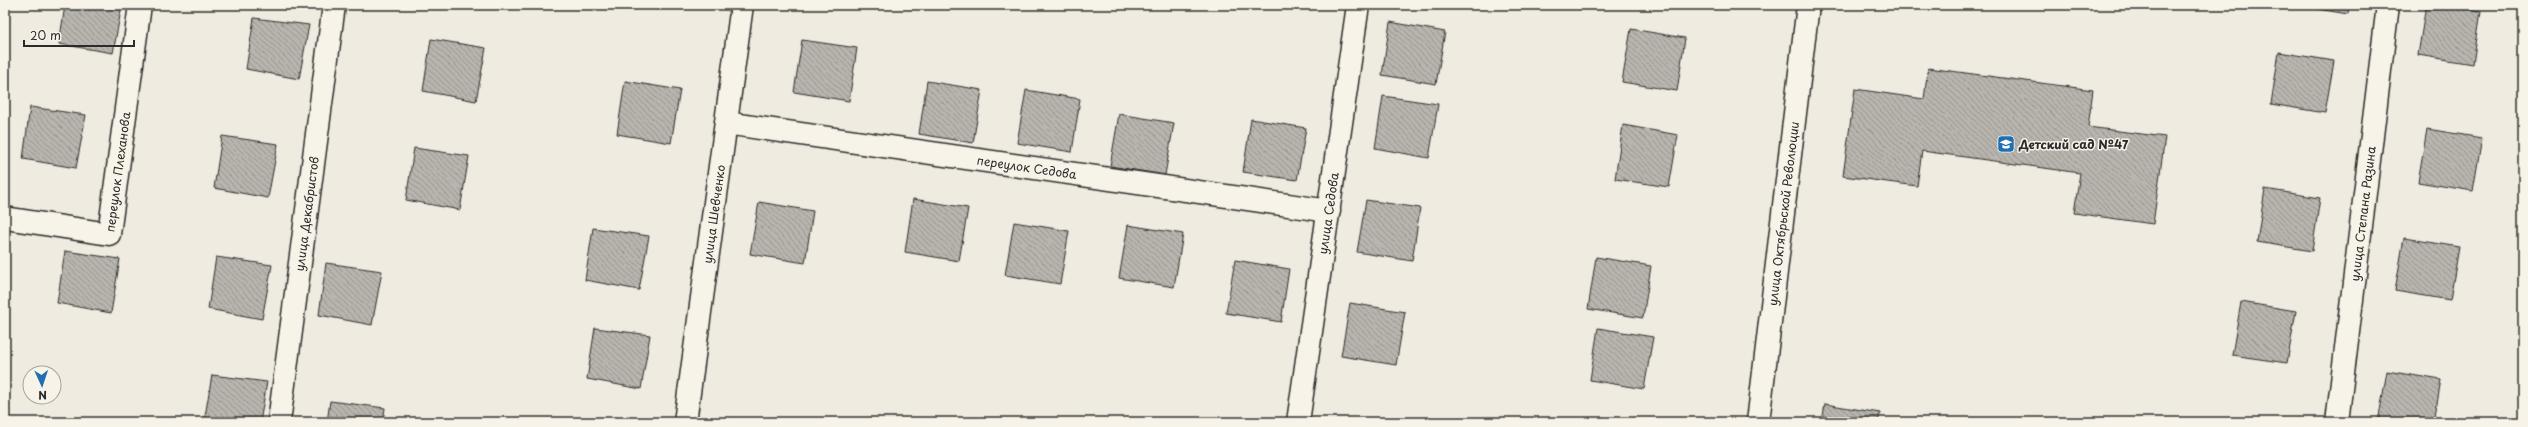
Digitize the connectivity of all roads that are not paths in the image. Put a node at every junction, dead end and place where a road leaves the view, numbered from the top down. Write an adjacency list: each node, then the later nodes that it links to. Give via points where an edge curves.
1 (140, 5): 9 (street, переулок Плеханова, via 109,234)
2 (334, 5): 10 (street, улица Декабристов)
3 (742, 5): 7 (street, улица Шевченко)
4 (1358, 5): 8 (street, улица Седова)
5 (1808, 5): 13 (street, улица Октябрьской Революции)
6 (2388, 5): 14 (street, улица Степана Разина)
7 (726, 123): 8 (street, переулок Седова); 11 (street, улица Шевченко)
8 (1328, 211): 12 (street, улица Седова)
9 (5, 218)
10 (279, 422)
11 (685, 422)
12 (1298, 422)
13 (1758, 422)
14 (2337, 422)

